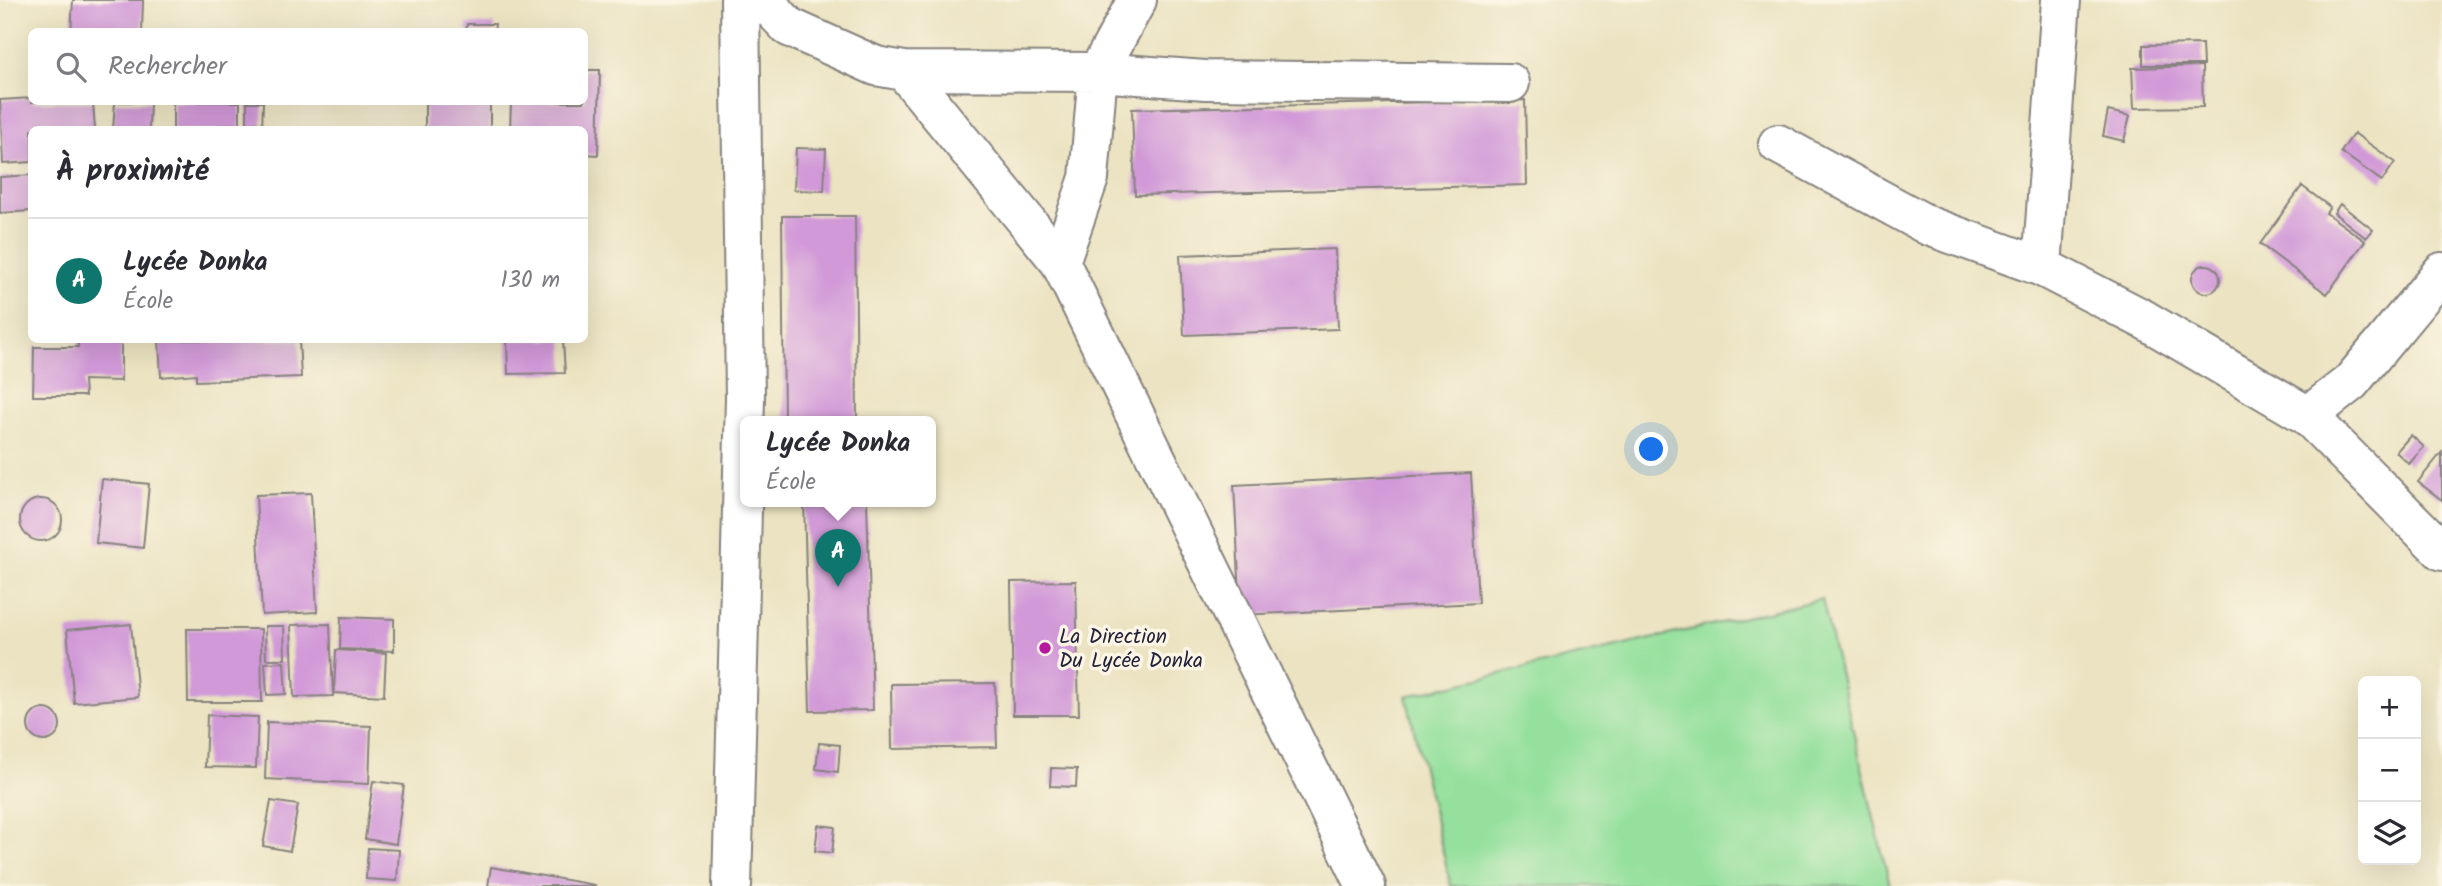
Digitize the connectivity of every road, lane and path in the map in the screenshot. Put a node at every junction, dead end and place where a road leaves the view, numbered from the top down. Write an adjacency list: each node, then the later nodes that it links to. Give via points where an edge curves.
1 (740, 0): 12 (street)
2 (763, 0): 5 (street, via 789,27 876,66)
3 (1137, 0): 6 (street)
4 (2061, 0): 10 (street)
5 (904, 71): 6 (street); 9 (street)
6 (1098, 72): 7 (street, via 1205,80); 9 (street, via 1089,178)
7 (1510, 83)
8 (1779, 144): 10 (street, via 1929,226)
9 (1060, 262): 17 (street)
10 (2042, 267): 13 (street, via 2145,320)
11 (2442, 272): 13 (street, via 2351,382)
12 (745, 416)
13 (2308, 416): 15 (street)
14 (742, 507): 16 (street)
15 (2442, 551)
16 (732, 886)
17 (1366, 886)

